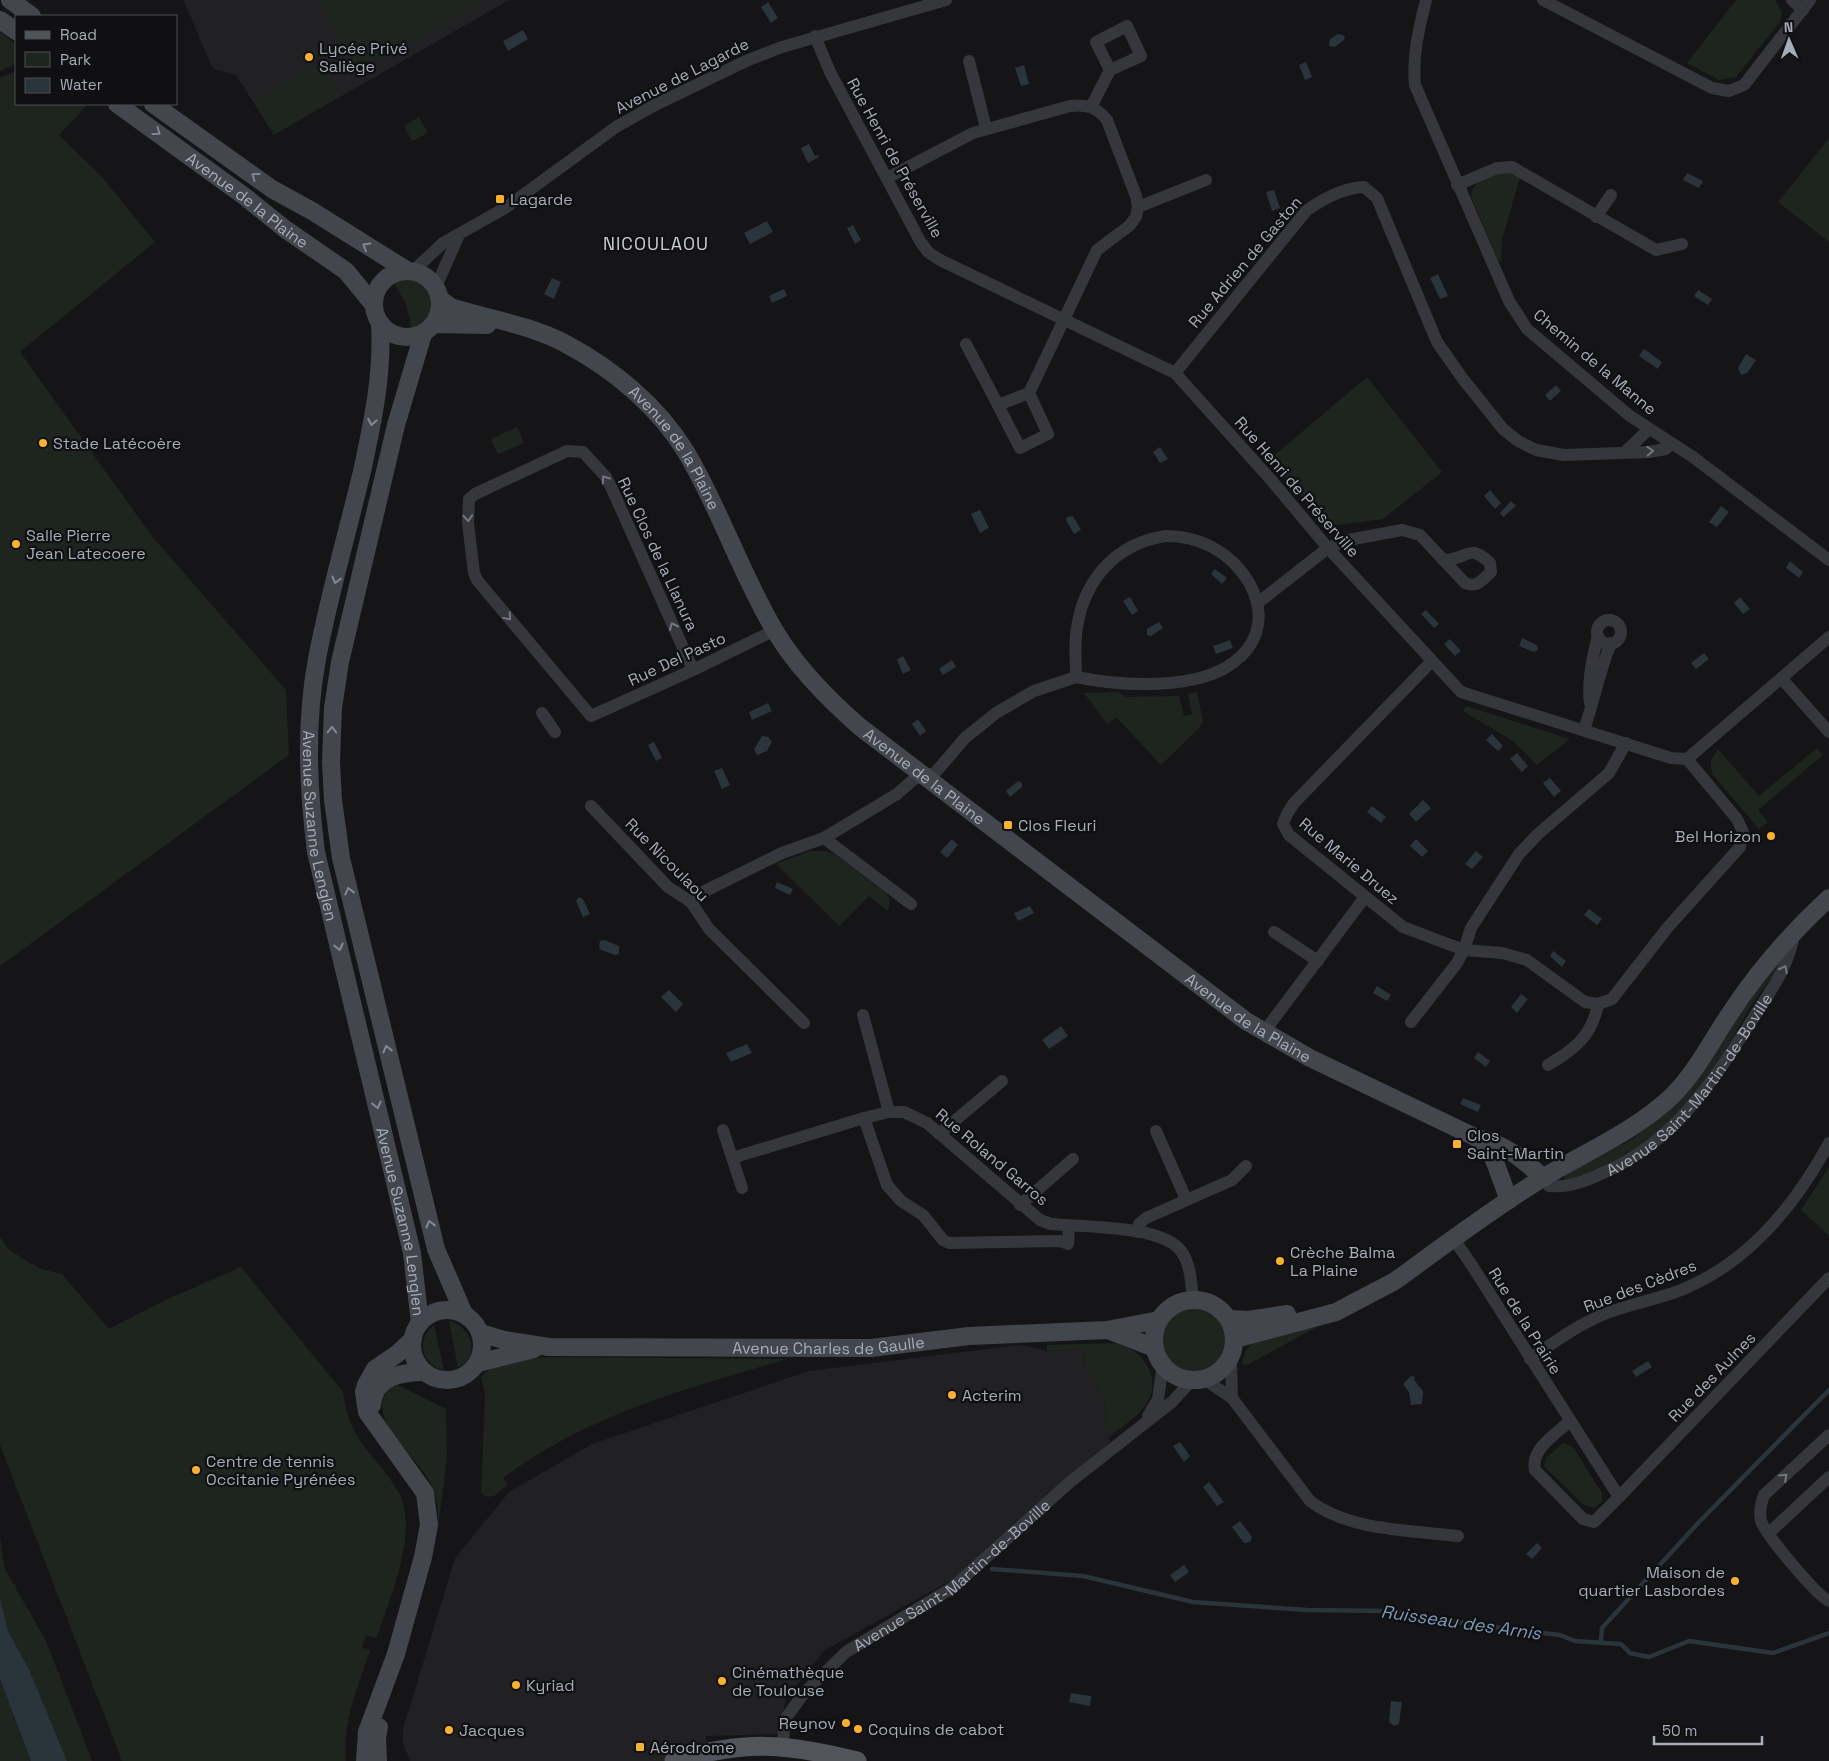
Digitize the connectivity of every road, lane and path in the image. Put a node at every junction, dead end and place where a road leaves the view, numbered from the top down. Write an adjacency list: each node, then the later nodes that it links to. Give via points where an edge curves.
1 (10, 0): 7 (street)
2 (946, 0): 10 (street, Avenue de Lagarde)
3 (1426, 0): 19 (street, Chemin de la Manne, via 1414,60 1415,85)
4 (1543, 0): 6 (street, via 1712,88 1729,91 1744,85)
5 (1792, 0): 6 (street)
6 (1806, 5)
7 (31, 15)
8 (0, 20): 9 (street)
9 (15, 30)
10 (815, 36): 17 (street, Rue Henri de Préserville, via 826,64); 23 (street, Avenue de Lagarde, via 758,56 653,106 616,127 505,208)
11 (969, 61): 16 (street)
12 (1110, 70): 15 (street)
13 (118, 105): 27 (street, Avenue de la Plaine, one-way to 27, via 346,271)
14 (154, 105): 25 (street, Avenue de la Plaine, one-way to 14, via 272,189)
15 (1091, 107): 16 (street, via 1070,106); 21 (street, via 1107,120)
16 (986, 128): 17 (street)
17 (887, 178): 28 (street, Rue Henri de Préserville, via 928,252)
18 (1206, 180): 21 (street)
19 (1458, 185): 22 (street, via 1497,168 1512,167); 36 (street, Chemin de la Manne, via 1517,316 1528,329)
20 (1611, 195): 22 (street)
21 (1138, 207): 28 (street, via 1129,226 1096,250)
22 (1596, 217): 24 (street, via 1656,250)
23 (458, 237): 25 (street, Avenue de Lagarde, via 443,243); 26 (street)
24 (1682, 244)
25 (411, 271): 26 (street, via 426,277); 27 (street, via 386,278 377,289)
26 (438, 293): 30 (street, Avenue de la Plaine, via 451,307); 31 (street, via 439,314)
27 (373, 304): 29 (street)
28 (1064, 318): 33 (street, Rue Henri de Préserville); 34 (street)
29 (380, 324): 31 (street, via 386,331 402,338 414,337); 101 (street, Avenue Suzanne Lenglen, one-way to 101, via 382,364 372,425 317,661 308,772 316,852 412,1253)
30 (510, 324): 31 (street, Avenue de la Plaine); 43 (street, Avenue de la Plaine, via 550,336 590,358 633,390 670,429 701,478)
31 (429, 329): 97 (street, Avenue Suzanne Lenglen, one-way to 31, via 436,1249 341,858 333,800 333,708 340,662 396,425)
32 (966, 344): 35 (street)
33 (1175, 373): 38 (street, Rue Adrien de Gaston, via 1306,210 1348,188 1364,187 1377,198 1437,342 1503,429 1518,441 1549,453 1573,455); 39 (street, Rue Henri de Préserville)
34 (1029, 393): 35 (street); 35 (street, via 1048,434 1020,448)
35 (998, 405)
36 (1649, 429): 37 (street, Chemin de la Manne); 38 (street)
37 (1671, 443): 38 (street, one-way to 37, via 1658,451); 41 (street, Chemin de la Manne)
38 (1626, 451)
39 (1328, 548): 40 (street, via 1348,540 1402,530 1420,536); 42 (street); 47 (street, Rue Henri de Préserville)
40 (1444, 560)
41 (1829, 560)
42 (1259, 602): 49 (street, via 1258,625 1249,646 1236,661 1219,671 1188,679 1145,684 1098,682); 49 (street, via 1248,580 1232,561 1200,541 1166,536 1132,544 1102,569 1083,602 1076,629)
43 (775, 630): 48 (street, Rue Del Pasto); 59 (street, Avenue de la Plaine, via 805,673 830,700)
44 (1598, 636): 46 (street, via 1604,643); 46 (street, via 1600,623 1614,622 1620,634); 51 (street, via 1588,689)
45 (1829, 637): 50 (street)
46 (1610, 643): 51 (street)
47 (1432, 661): 54 (street, Rue Henri de Préserville, via 1461,692); 62 (street, Rue Marie Druez, via 1294,803 1283,824 1288,835)
48 (694, 670): 53 (street, Rue Del Pasto); 53 (street, Rue Clos de la Llanura, one-way to 53, via 606,477 582,452 568,451 468,498 468,523 477,580)
49 (1076, 677): 59 (street, via 1034,691 996,713 965,738 935,773)
50 (1782, 679): 56 (street); 58 (street)
51 (1591, 706): 54 (street)
52 (542, 713): 55 (street)
53 (591, 716)
54 (1584, 730): 57 (street, Rue Henri de Préserville)
55 (555, 732)
56 (1829, 732)
57 (1626, 743): 58 (street, Rue Henri de Préserville, via 1671,758); 68 (street, via 1609,773 1519,854 1471,928)
58 (1687, 759): 70 (street, via 1737,820 1743,832 1740,847 1668,927 1612,999)
59 (925, 776): 61 (street, via 914,779 897,794); 74 (street, Avenue de la Plaine, via 1220,1002)
60 (591, 806): 64 (street, Rue Nicoulaou, via 668,888)
61 (824, 838): 64 (street, via 782,853 705,891); 65 (street)
62 (1365, 897): 68 (street, Rue Marie Druez, via 1403,927); 69 (street)
63 (1829, 898): 66 (street, Avenue Saint-Martin-de-Boville)
64 (691, 902): 73 (street, Rue Nicoulaou, via 709,929)
65 (912, 904)
66 (1795, 930): 87 (street, Avenue Saint-Martin-de-Boville, via 1755,978 1673,1094 1627,1131); 87 (street, Avenue Saint-Martin-de-Boville, one-way to 66, via 1549,1186 1571,1185 1614,1168 1661,1137 1698,1100 1776,983 1789,960)
67 (1274, 932): 69 (street)
68 (1464, 950): 70 (street, Rue Marie Druez, via 1502,953 1527,960 1585,1002); 72 (street)
69 (1318, 961): 74 (street)
70 (1598, 1004): 75 (street, via 1594,1022 1573,1050)
71 (864, 1016): 77 (street)
72 (1411, 1022)
73 (804, 1023)
74 (1264, 1032): 82 (street, Avenue de la Plaine, via 1310,1058)
75 (1548, 1064)
76 (1002, 1081): 81 (street)
77 (889, 1112): 78 (street, Rue Roland Garros); 81 (street, Rue Roland Garros, via 916,1116)
78 (864, 1118): 84 (street, Rue Roland Garros); 92 (street, via 887,1185 901,1201 923,1214 943,1240 949,1243 1060,1241 1068,1244)
79 (723, 1130): 84 (street)
80 (1156, 1132): 89 (street)
81 (939, 1134): 91 (street, Rue Roland Garros)
82 (1477, 1138): 87 (street, Avenue de la Plaine, via 1492,1141 1524,1160); 90 (street, Avenue de la Plaine, via 1493,1157)
83 (1829, 1143): 107 (street, Rue des Cèdres, via 1811,1177 1789,1206 1724,1268 1680,1290 1596,1318)
84 (732, 1158): 88 (street)
85 (1074, 1159): 91 (street)
86 (1246, 1166): 89 (street, via 1232,1180)
87 (1543, 1178): 90 (street, Avenue Saint-Martin-de-Boville)
88 (742, 1188)
89 (1186, 1199): 93 (street, via 1146,1218 1139,1224)
90 (1509, 1200): 94 (street, Avenue Saint-Martin-de-Boville)
91 (1020, 1205): 92 (street, Rue Roland Garros, via 1040,1220)
92 (1069, 1226): 93 (street, Rue Roland Garros)
93 (1138, 1232): 96 (street, Rue Roland Garros, via 1164,1237 1182,1251 1188,1265)
94 (1453, 1238): 98 (street, Avenue Saint-Martin-de-Boville, via 1332,1301 1276,1317); 103 (street, Avenue Saint-Martin-de-Boville, via 1395,1281 1352,1304 1320,1317); 107 (street, Rue de la Prairie)
95 (1829, 1278): 118 (street, Rue des Aulnes)
96 (1193, 1299): 98 (street, via 1214,1304); 99 (street, via 1174,1304)
97 (464, 1314): 101 (street, via 439,1311 429,1316); 102 (street)
98 (1229, 1319): 103 (street)
99 (1159, 1320): 100 (street, Avenue Charles de Gaulle); 105 (street, via 1154,1333)
100 (1107, 1330): 104 (street, Avenue Charles de Gaulle, via 977,1336 871,1348); 105 (street, Avenue Charles de Gaulle)
101 (417, 1331): 110 (street, via 414,1357); 115 (street, Avenue Suzanne Lenglen, via 397,1354 375,1369 366,1385 367,1412)
102 (480, 1332): 104 (street, Avenue Charles de Gaulle); 108 (street, via 482,1342)
103 (1235, 1339): 106 (street)
104 (516, 1347): 108 (street, Avenue Charles de Gaulle)
105 (1154, 1348): 109 (street)
106 (1231, 1357): 111 (street, via 1217,1373); 112 (street)
107 (1530, 1359): 114 (street, Rue de la Prairie)
108 (478, 1362): 110 (street, via 467,1375 453,1380 443,1380)
109 (1162, 1364): 111 (street, via 1173,1374); 113 (street, Avenue Saint-Martin-de-Boville, via 1158,1399)
110 (425, 1372): 115 (street, Avenue Suzanne Lenglen, via 397,1375 379,1385 372,1402)
111 (1198, 1379): 112 (street); 113 (street, Avenue Saint-Martin-de-Boville)
112 (1232, 1398): 120 (street, via 1310,1501 1321,1509 1350,1522)
113 (1146, 1421): 123 (street, Avenue Saint-Martin-de-Boville, via 1070,1482 952,1588 846,1652 825,1671 788,1715 784,1724)
114 (1570, 1421): 118 (street, Rue de la Prairie); 118 (street, via 1535,1455 1537,1475 1587,1521 1597,1521)
115 (376, 1425): 122 (street, Avenue Suzanne Lenglen, via 418,1481 428,1508 427,1541)
116 (1829, 1435): 119 (street, one-way to 116, via 1760,1516 1764,1495)
117 (1829, 1477): 119 (street)
118 (1619, 1498)
119 (1769, 1533): 121 (street, via 1817,1592)
120 (1458, 1536)
121 (1829, 1601)
122 (394, 1659): 125 (street, Avenue Suzanne Lenglen, via 368,1726); 126 (street, Avenue Suzanne Lenglen, via 376,1738)
123 (783, 1746): 124 (main road, via 739,1746); 128 (main road)
124 (692, 1757): 127 (main road)
125 (365, 1761)
126 (378, 1761)
127 (674, 1761)
128 (856, 1761)

